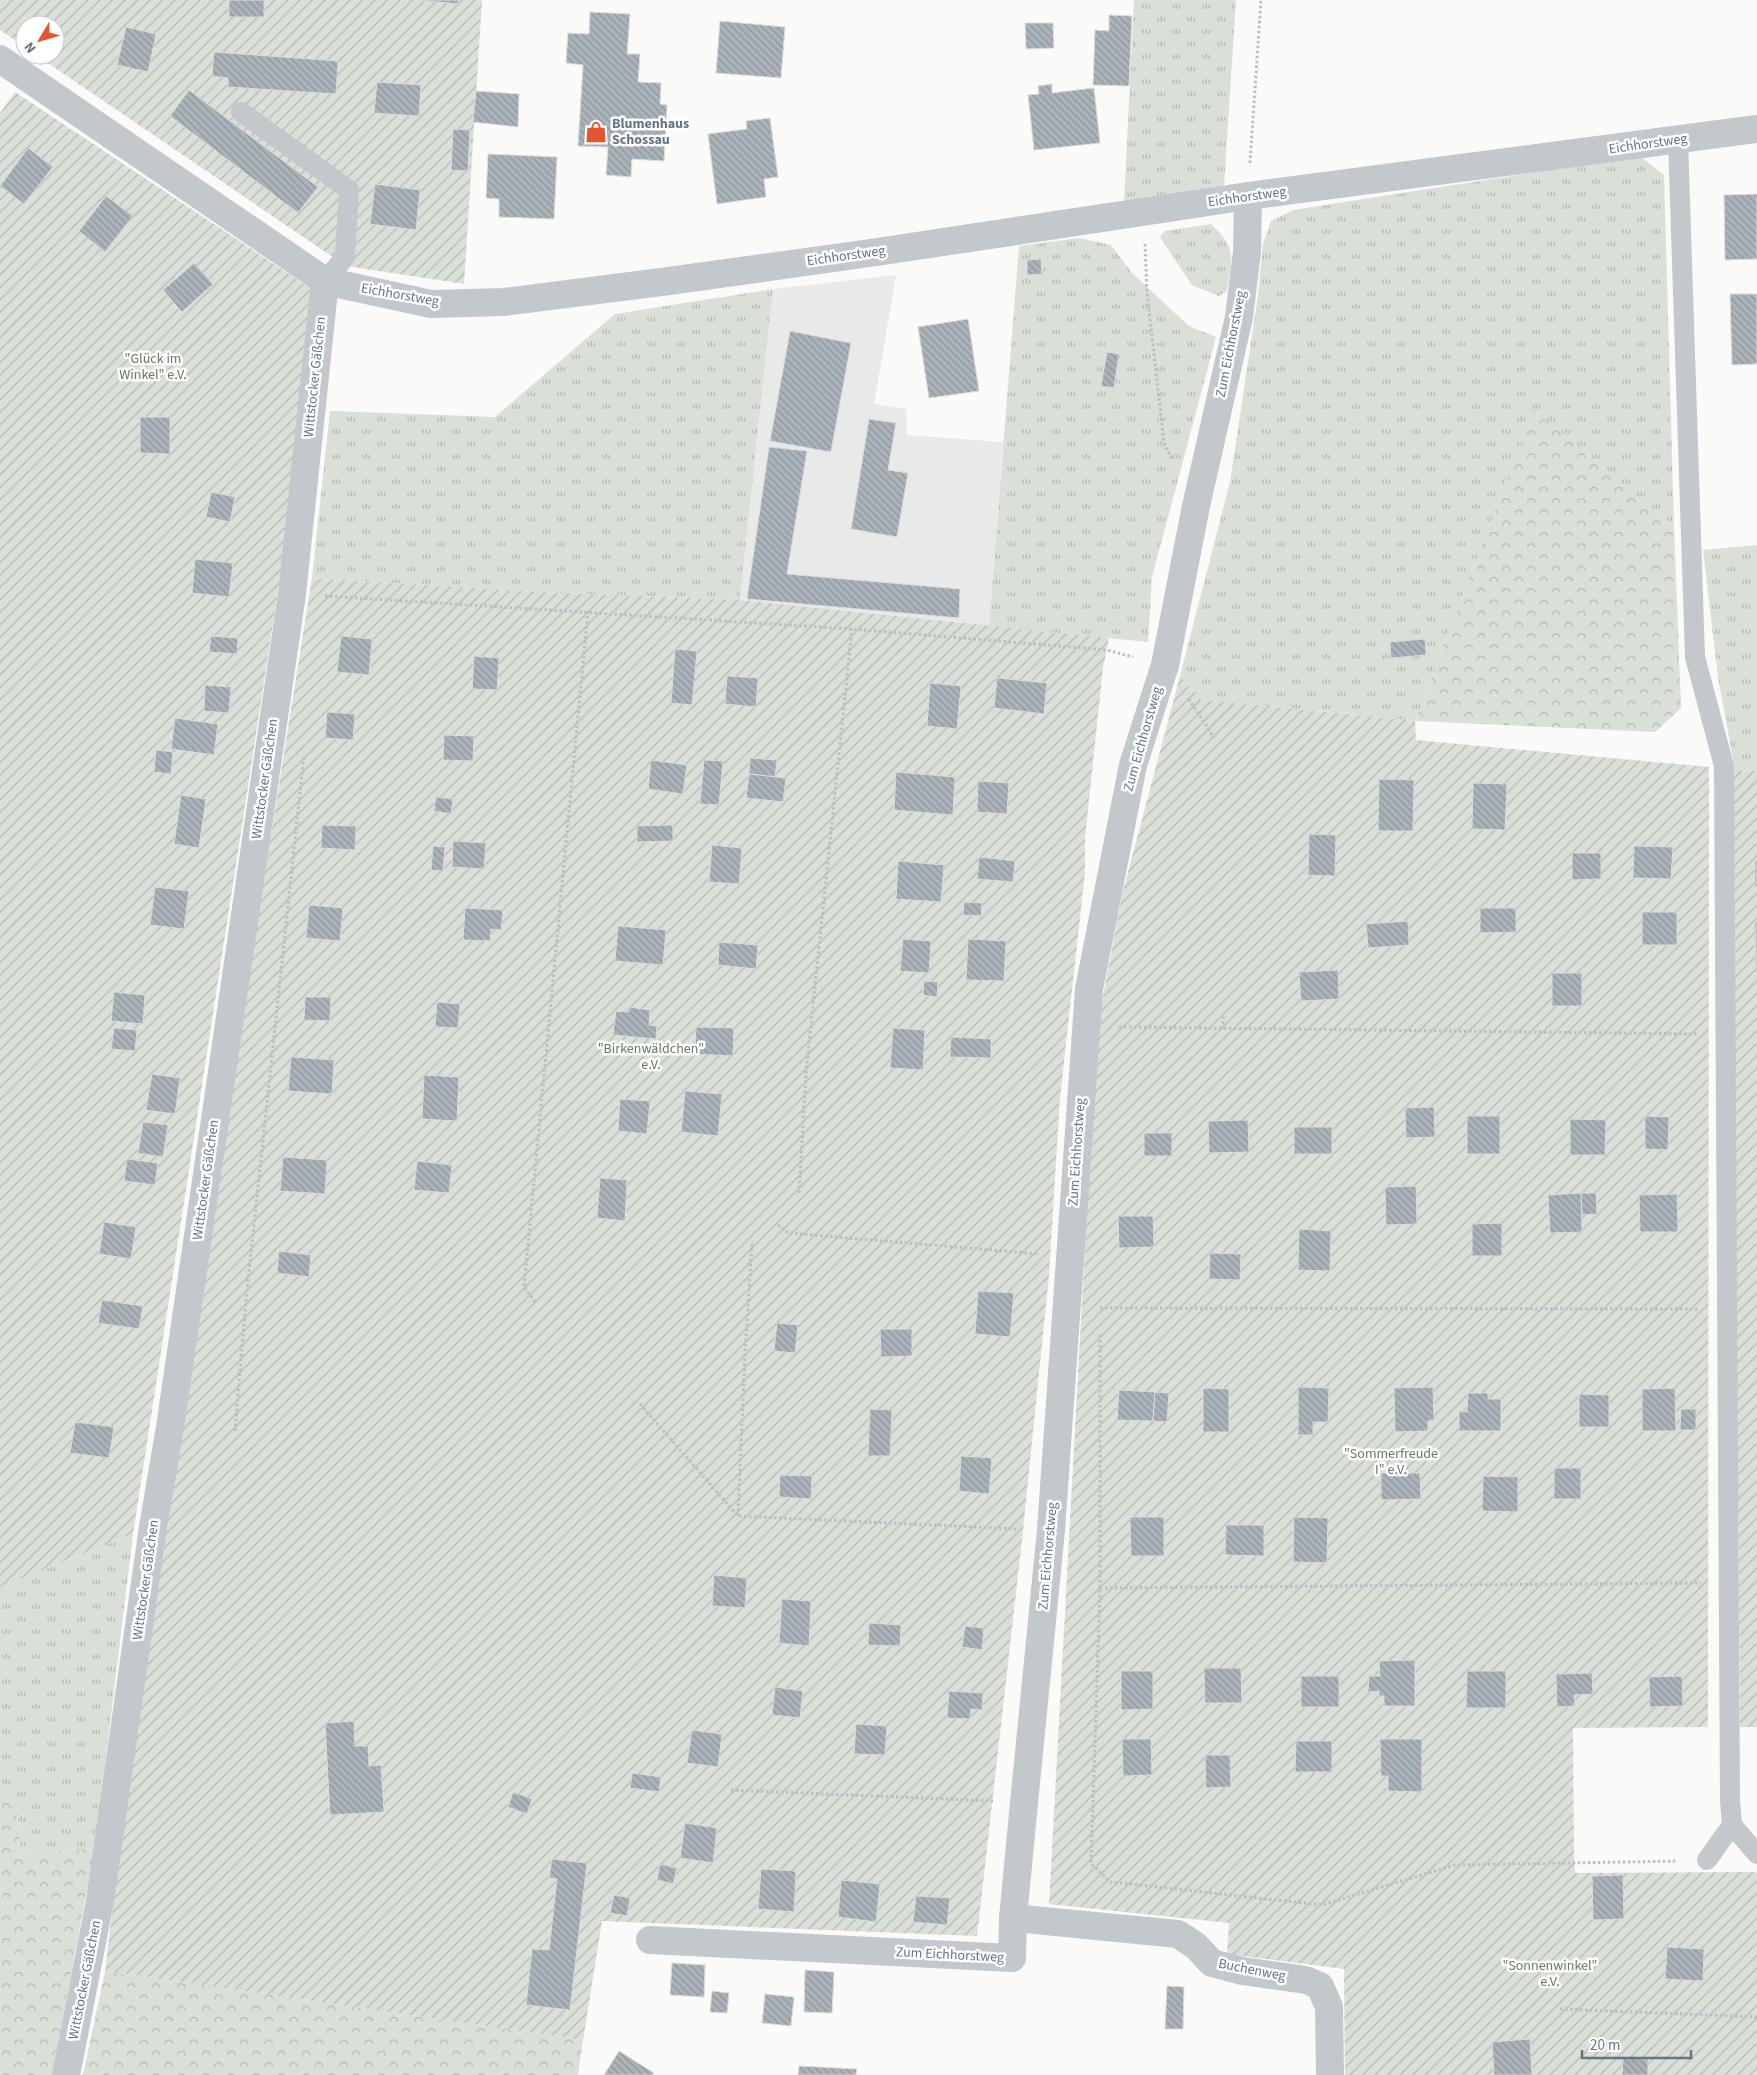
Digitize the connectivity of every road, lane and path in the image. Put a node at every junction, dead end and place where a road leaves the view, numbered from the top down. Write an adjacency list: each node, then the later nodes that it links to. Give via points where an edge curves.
1 (1261, 0): 6 (path)
2 (0, 59): 8 (street, Eichhorstweg)
3 (241, 112): 8 (lane, via 349,190 345,257)
4 (1757, 129): 5 (street, Eichhorstweg)
5 (1678, 140): 6 (street, Eichhorstweg); 20 (lane, via 1695,657 1724,766)
6 (1248, 196): 8 (street, Eichhorstweg, via 868,253 504,302 431,304); 9 (street, Zum Eichhorstweg, via 1239,317)
7 (1145, 243): 9 (path, via 1147,293 1164,443)
8 (325, 281): 46 (street, Wittstocker Gäßchen, via 292,594 100,1901)
9 (1196, 506): 24 (street, Zum Eichhorstweg, via 1165,665 1133,766 1088,989)
10 (321, 595): 11 (path)
11 (588, 611): 12 (path); 26 (path, via 524,1287)
12 (852, 630): 13 (path); 21 (path, via 806,1072)
13 (1107, 650)
14 (1184, 691): 15 (path)
15 (1214, 738)
16 (304, 752): 32 (path)
17 (1224, 1014): 19 (path)
18 (1117, 1028): 19 (path)
19 (1222, 1029): 20 (path, via 1705,1034)
20 (1725, 1038): 28 (lane)
21 (799, 1193)
22 (778, 1225): 24 (path, via 788,1233)
23 (752, 1241): 33 (path)
24 (1069, 1257): 42 (street, Zum Eichhorstweg, via 1051,1530)
25 (1100, 1298): 27 (path)
26 (535, 1302)
27 (1100, 1308): 28 (path); 29 (path)
28 (1726, 1309): 35 (lane)
29 (1100, 1318)
30 (1100, 1328): 36 (path)
31 (640, 1404): 33 (path)
32 (235, 1431)
33 (738, 1516): 34 (path)
34 (1023, 1529)
35 (1727, 1583): 36 (path); 39 (lane)
36 (1100, 1588): 41 (path, via 1091,1864 1111,1882 1322,1905 1455,1865)
37 (731, 1790): 38 (path)
38 (994, 1801)
39 (1732, 1825): 40 (lane); 41 (lane)
40 (1757, 1854)
41 (1707, 1860)
42 (1013, 1918): 43 (street, Zum Eichhorstweg, via 1012,1958); 47 (street, Buchenweg, via 1178,1934 1196,1946 1212,1963 1242,1971 1306,1980 1320,1986 1329,2007)
43 (650, 1940)
44 (1560, 2009): 45 (path)
45 (1757, 2017)
46 (66, 2075)
47 (1330, 2075)

